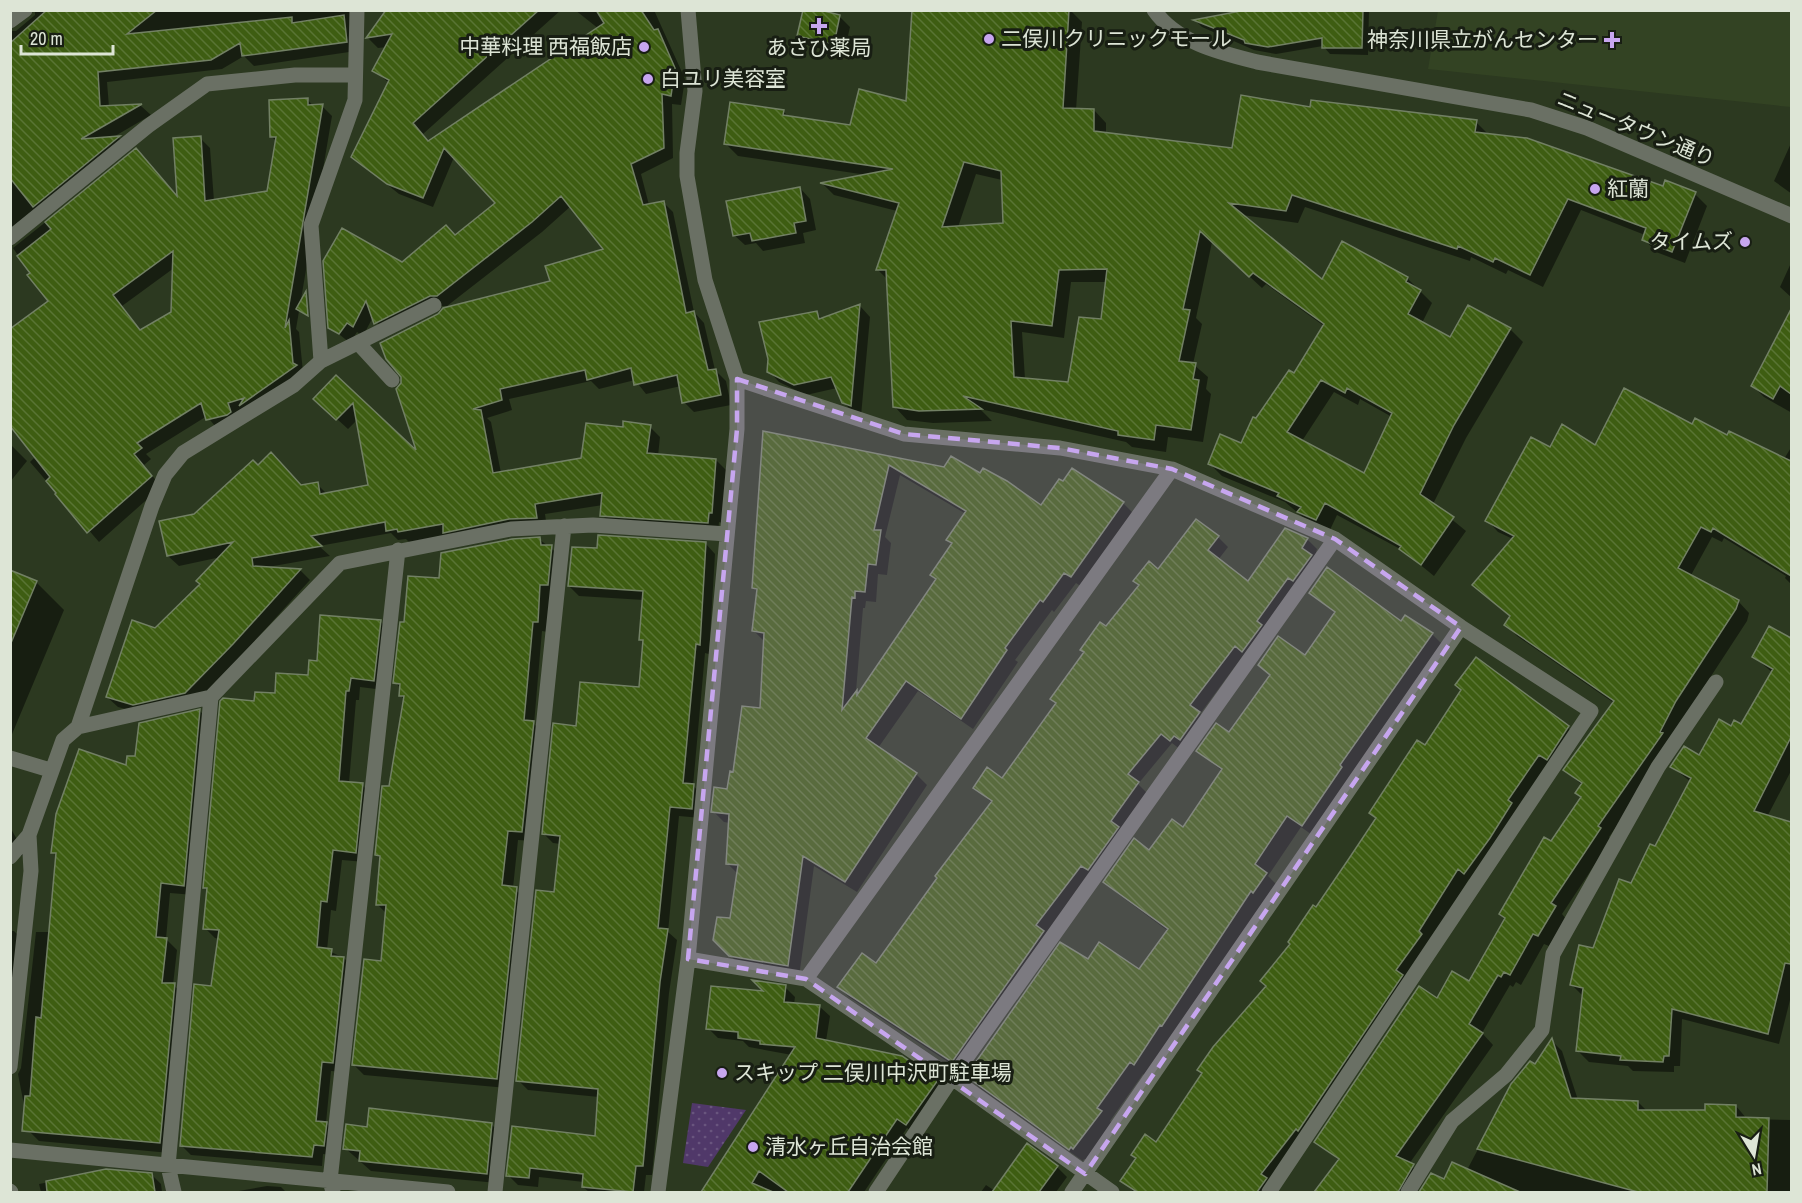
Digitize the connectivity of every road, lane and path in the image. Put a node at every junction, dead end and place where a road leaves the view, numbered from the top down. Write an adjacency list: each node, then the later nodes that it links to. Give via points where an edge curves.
1 (24, 10): 5 (street)
2 (357, 10): 6 (street)
3 (688, 10): 12 (street, via 695,91 687,176 705,280)
4 (1154, 10): 7 (street, ニュータウン通り, via 1173,31 1224,54 1531,111 1576,125)
5 (10, 21)
6 (355, 75): 8 (street, via 295,75 207,84 148,126); 11 (street, via 355,100 311,225)
7 (1791, 216)
8 (10, 238)
9 (434, 305): 10 (street)
10 (358, 343): 11 (street); 13 (street)
11 (321, 361): 22 (street, via 294,385 183,453 165,476)
12 (737, 379): 14 (street, via 904,434 1060,448); 16 (street, via 737,429)
13 (392, 380)
14 (1172, 469): 17 (street); 28 (street)
15 (564, 526): 16 (street); 18 (street, via 511,530); 37 (street)
16 (727, 534): 27 (street)
17 (1335, 539): 19 (street); 30 (street)
18 (398, 550): 21 (street, via 340,563); 34 (street)
19 (1461, 627): 33 (street); 42 (street, via 1591,711)
20 (1716, 682): 43 (street, via 1658,767 1553,954 1542,1030 1506,1076 1452,1121)
21 (211, 697): 22 (street); 32 (street)
22 (78, 727): 24 (street, via 63,740)
23 (10, 758): 24 (street)
24 (50, 770): 25 (street)
25 (29, 835): 26 (street); 29 (street, via 31,871)
26 (10, 857)
27 (688, 960): 28 (street); 38 (street)
28 (806, 979): 30 (street)
29 (10, 1066)
30 (952, 1078): 33 (street); 39 (street)
31 (10, 1150): 32 (street)
32 (168, 1166): 34 (street); 35 (street)
33 (1085, 1174): 40 (street); 41 (street)
34 (332, 1187): 36 (street)
35 (174, 1192)
36 (448, 1192)
37 (495, 1192)
38 (658, 1192)
39 (876, 1192)
40 (1072, 1192)
41 (1112, 1192)
42 (1269, 1192)
43 (1408, 1192)

